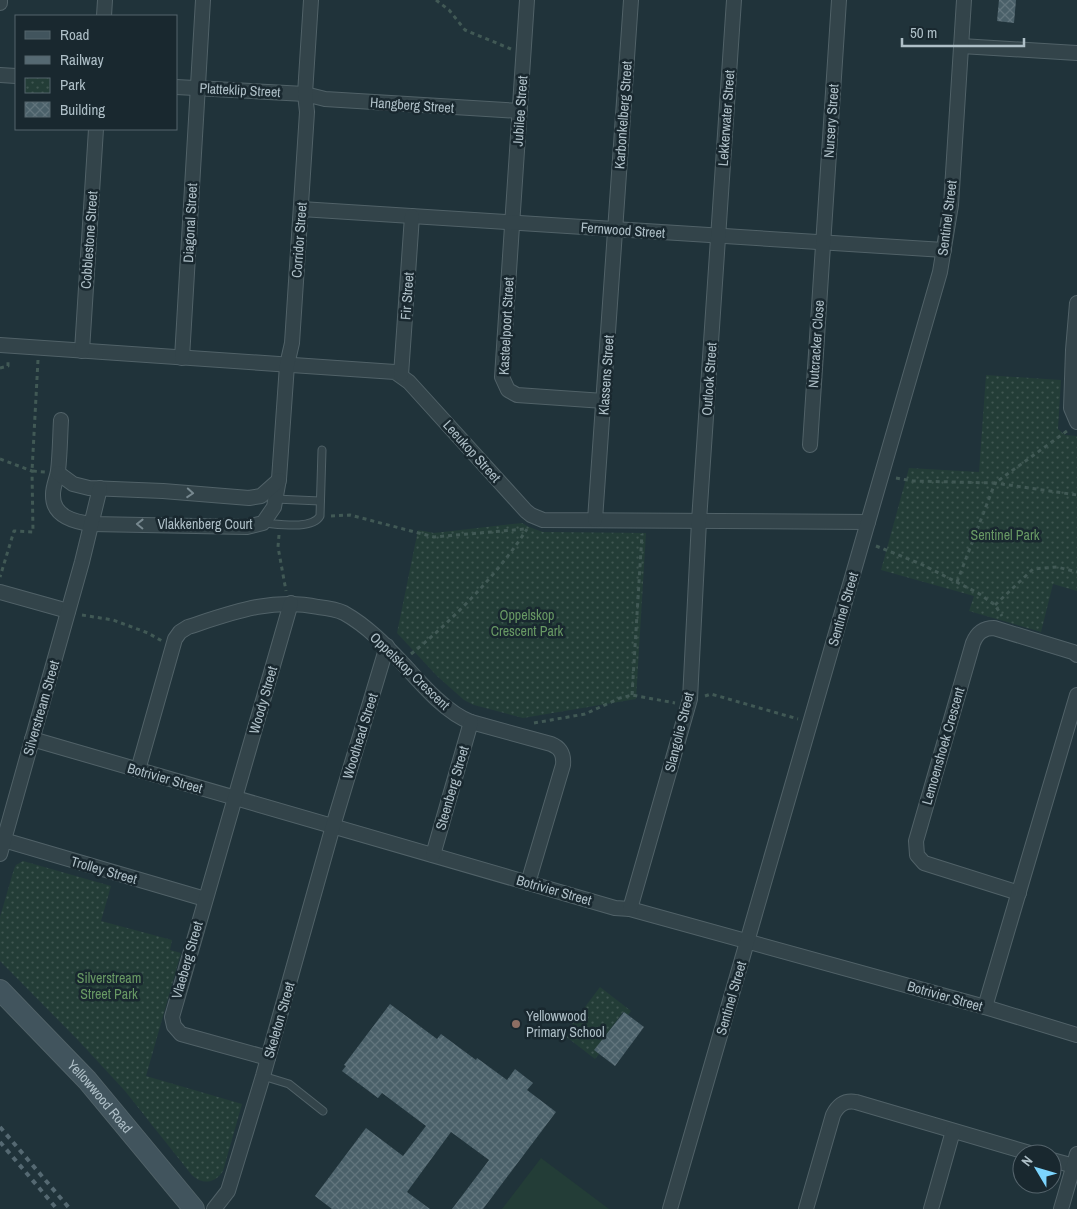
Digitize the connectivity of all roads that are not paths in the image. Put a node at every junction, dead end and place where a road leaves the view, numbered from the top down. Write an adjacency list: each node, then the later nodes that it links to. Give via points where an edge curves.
1 (105, 0): 9 (street)
2 (204, 0): 15 (street, Diagonal Street)
3 (311, 0): 16 (street, Corridor Street)
4 (527, 0): 17 (street, Jubilee Street)
5 (630, 0): 22 (street, Karbonkelberg Street)
6 (734, 0): 23 (street, Lekkerwater Street)
7 (839, 0): 24 (street, Nursery Street)
8 (964, 0): 10 (street, Sentinel Street)
9 (104, 15)
10 (961, 46): 11 (street); 25 (street, Sentinel Street, via 951,205)
11 (1077, 53)
12 (0, 74): 13 (street)
13 (15, 76)
14 (178, 87): 15 (street, Platteklip Street)
15 (198, 88): 16 (street, Platteklip Street); 29 (street, Diagonal Street)
16 (304, 94): 17 (street, Hangberg Street, via 325,99); 19 (street, Corridor Street, via 307,112)
17 (520, 111): 21 (street, Jubilee Street)
18 (96, 130): 28 (street, Cobblestone Street)
19 (301, 209): 20 (street, Fernwood Street); 30 (street, Corridor Street, via 292,343)
20 (412, 216): 21 (street, Fernwood Street); 31 (street, Fir Street)
21 (512, 222): 22 (street, Fernwood Street); 32 (street, Kasteelpoort Street, via 502,377 505,386 517,395)
22 (616, 229): 23 (street, Fernwood Street); 32 (street, Klassens Street)
23 (719, 236): 24 (street, Fernwood Street); 43 (street, Outlook Street)
24 (823, 242): 25 (street, Fernwood Street); 35 (street, Nutcracker Close)
25 (944, 250): 44 (street, Sentinel Street)
26 (1077, 303): 34 (street, via 1071,408)
27 (0, 345): 28 (street)
28 (82, 351): 29 (street)
29 (182, 358): 30 (street)
30 (287, 365): 31 (street, via 388,371); 38 (street, Corridor Street)
31 (401, 375): 42 (street, Leeukop Street, via 531,515 543,520)
32 (604, 401): 42 (street, Klassens Street)
33 (61, 420): 37 (street)
34 (1077, 422)
35 (810, 445)
36 (322, 450): 41 (lane)
37 (58, 473): 39 (street, Vlakkenberg Court, via 73,484); 46 (street, Vlakkenberg Court, via 53,494 57,508 74,522)
38 (279, 479): 39 (street, Vlakkenberg Court, one-way to 38, via 249,498 261,496); 40 (street, Vlakkenberg Court)
39 (100, 488): 46 (street)
40 (274, 499): 41 (lane); 45 (street, Vlakkenberg Court, via 274,508)
41 (320, 501): 45 (lane, via 320,516 313,524)
42 (595, 520): 43 (street, Leeukop Street)
43 (699, 521): 44 (street, Leeukop Street); 63 (street, Slangolie Street, via 690,699)
44 (868, 522): 64 (street, Sentinel Street)
45 (263, 523): 46 (street, Vlakkenberg Court, one-way to 46, via 247,527)
46 (92, 524): 49 (street, Silverstream Street)
47 (0, 592): 49 (street)
48 (291, 603): 50 (street, Oppelskop Crescent, via 342,612); 55 (street, Oppelskop Crescent, via 243,609 188,627 177,635); 56 (street, Woody Street)
49 (68, 611): 54 (street, Silverstream Street)
50 (387, 646): 53 (street, Oppelskop Crescent, via 434,695 458,716); 57 (street, Woodhead Street)
51 (1077, 655): 61 (street, Lemoenshoek Crescent, via 994,628 979,633 973,643 916,841 917,855 924,863)
52 (1077, 695): 61 (street)
53 (471, 722): 59 (street, Steenberg Street); 60 (street, Oppelskop Crescent, via 556,746 562,752 564,759)
54 (32, 739): 55 (street, Botrivier Street); 58 (street, Silverstream Street)
55 (138, 770): 56 (street, Botrivier Street)
56 (234, 798): 57 (street, Botrivier Street); 62 (street, Vlaeberg Street)
57 (333, 826): 59 (street, Botrivier Street); 68 (street, Skeleton Street)
58 (1, 844): 62 (street, Trolley Street)
59 (433, 855): 60 (street, Botrivier Street)
60 (528, 883): 63 (street, Botrivier Street, via 615,908)
61 (1019, 893): 66 (street)
62 (205, 899): 68 (street, Vlaeberg Street, via 172,1012 174,1026 186,1036)
63 (630, 909): 64 (street, Botrivier Street)
64 (747, 942): 66 (street, Botrivier Street); 77 (street, Sentinel Street)
65 (0, 990): 75 (street, Yellowwood Road, via 87,1080)
66 (985, 1007): 67 (street, Botrivier Street)
67 (1077, 1035)
68 (268, 1058): 69 (street, Skeleton Street)
69 (263, 1076): 70 (lane, via 288,1084); 76 (street, Skeleton Street, via 228,1191)
70 (323, 1111)
71 (953, 1131): 72 (street); 78 (street, via 856,1102 843,1104 834,1115); 79 (street)
72 (1012, 1148)
73 (1062, 1160): 74 (street)
74 (1075, 1160): 80 (street)
75 (194, 1209)
76 (214, 1209)
77 (670, 1209)
78 (806, 1209)
79 (931, 1209)
80 (1061, 1209)

